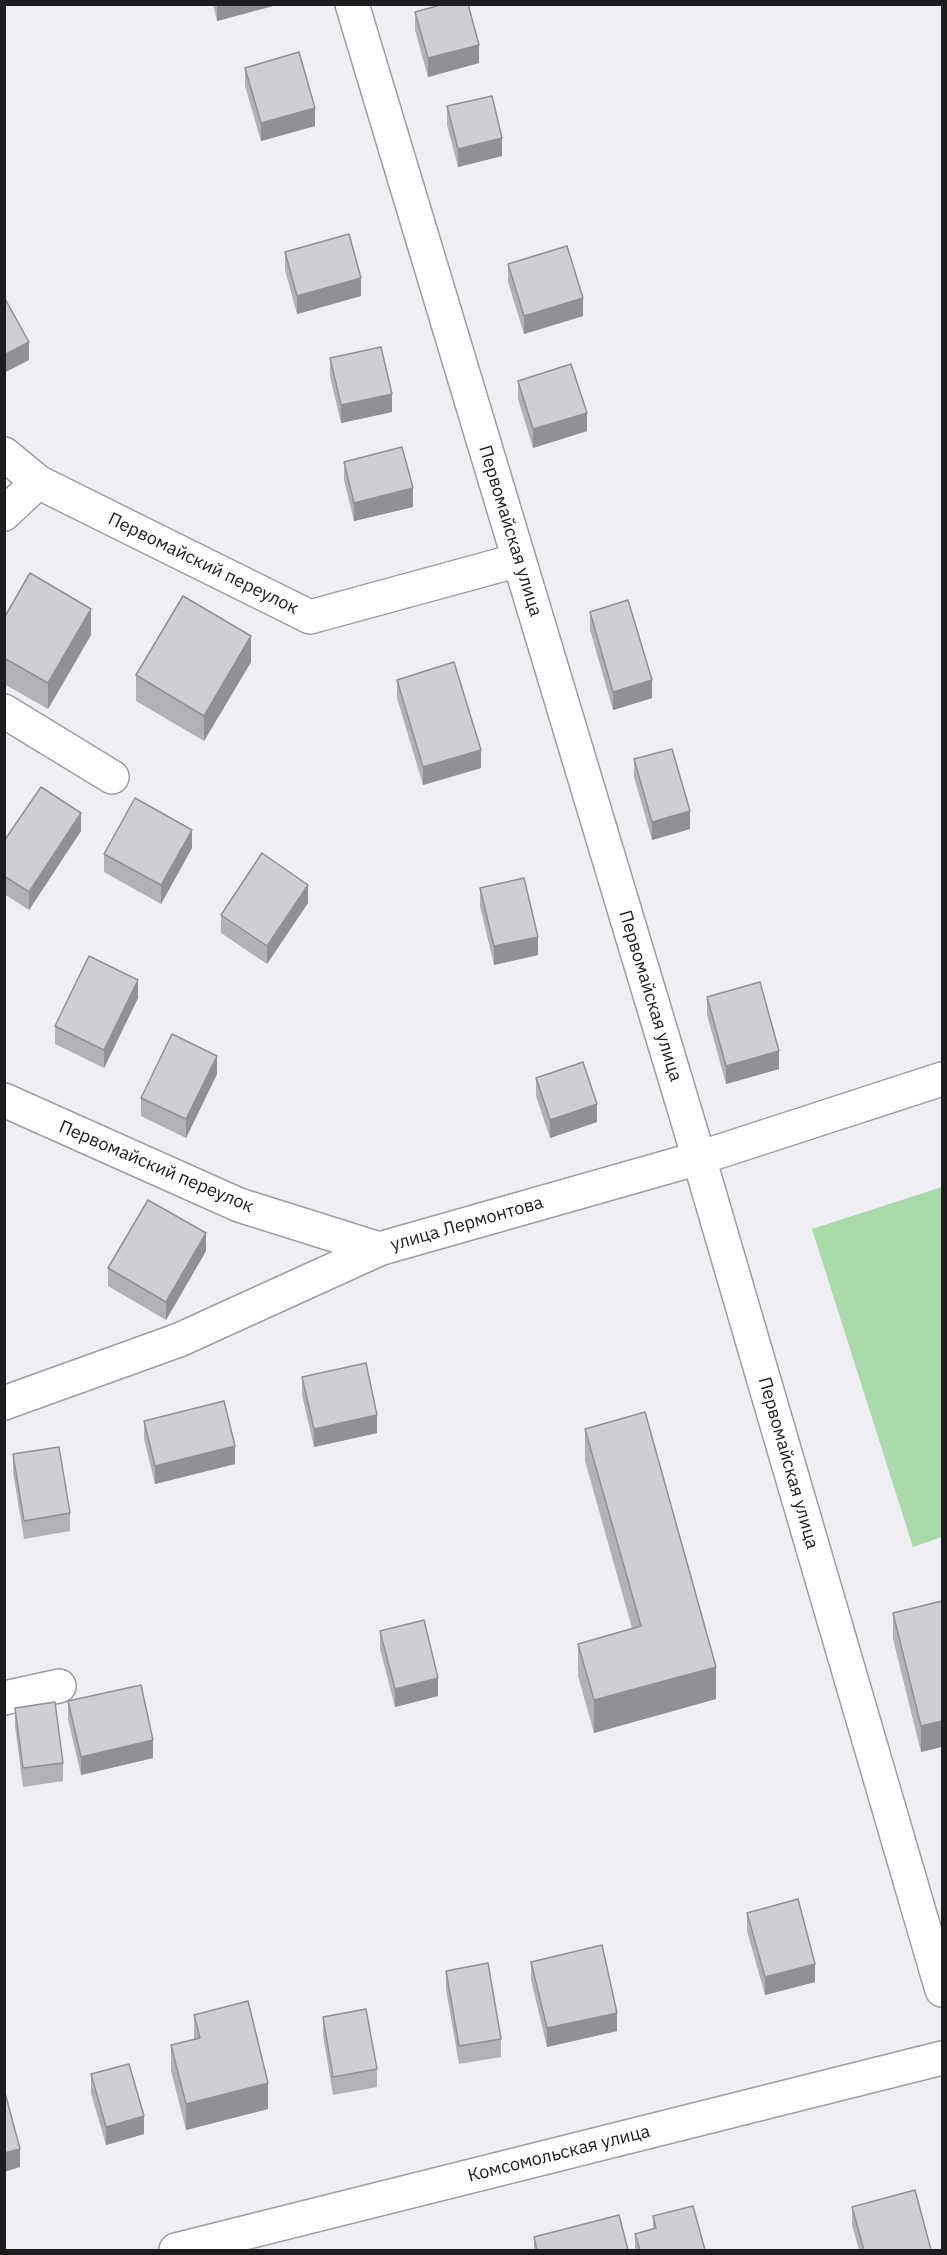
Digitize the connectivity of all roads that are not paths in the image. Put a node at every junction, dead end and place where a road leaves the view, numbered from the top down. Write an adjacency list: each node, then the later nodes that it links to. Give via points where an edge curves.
1 (352, 4): 5 (street, Первомайская улица)
2 (4, 454): 3 (street, Первомайский переулок)
3 (38, 482): 4 (street); 5 (street, Первомайский переулок, via 310,617)
4 (4, 514)
5 (519, 560): 10 (street, Первомайская улица)
6 (4, 711): 7 (street)
7 (112, 777)
8 (942, 1078): 10 (street, улица Лермонтова)
9 (4, 1100): 11 (street, Первомайский переулок, via 239,1205)
10 (699, 1158): 11 (street, улица Лермонтова); 15 (street, Первомайская улица)
11 (379, 1249): 12 (street, улица Лермонтова, via 179,1340)
12 (4, 1403)
13 (59, 1686): 14 (street)
14 (4, 1698)
15 (942, 1990)
16 (942, 2058): 17 (street, Комсомольская улица)
17 (176, 2250)

